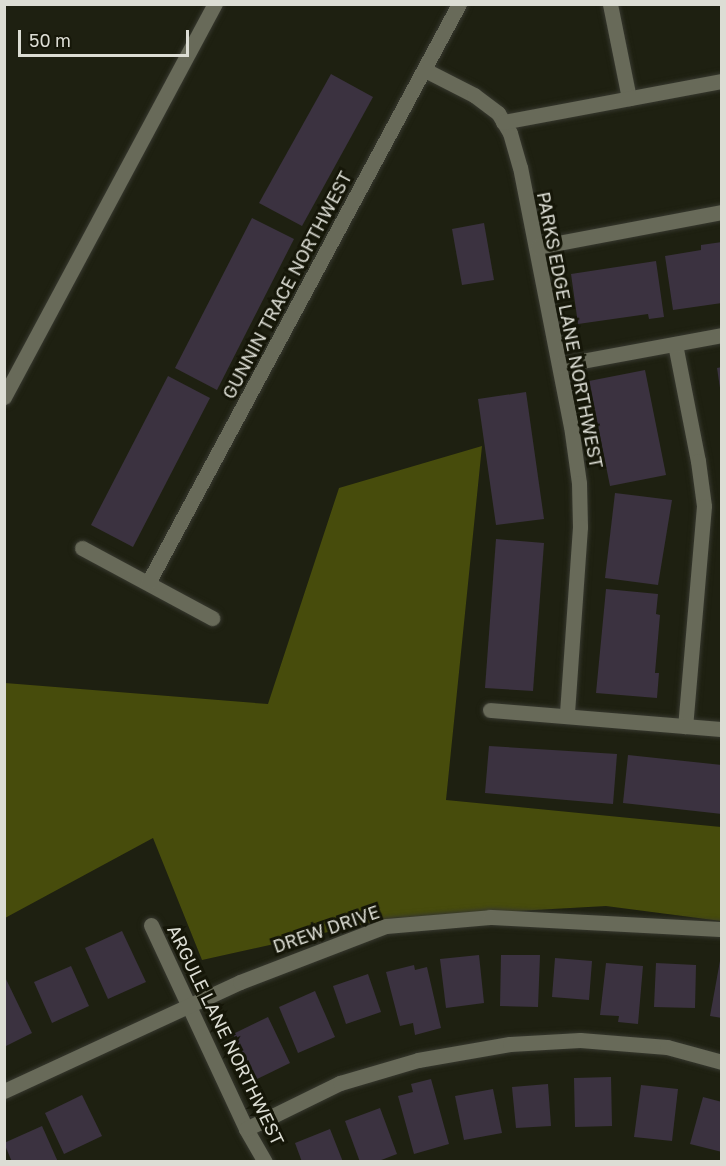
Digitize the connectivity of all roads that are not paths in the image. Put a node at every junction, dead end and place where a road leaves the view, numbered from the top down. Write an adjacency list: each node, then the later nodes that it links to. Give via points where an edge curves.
1 (215, 4): 13 (street)
2 (459, 4): 4 (street, GUNNIN TRACE NORTHWEST)
3 (610, 4): 6 (street)
4 (425, 70): 7 (street, PARKS EDGE LANE NORTHWEST, via 474,94 498,113); 15 (street, GUNNIN TRACE NORTHWEST)
5 (722, 81): 6 (street)
6 (629, 98): 7 (street)
7 (503, 122): 9 (street, PARKS EDGE LANE NORTHWEST, via 520,167)
8 (722, 212): 9 (street)
9 (537, 248): 12 (street, PARKS EDGE LANE NORTHWEST)
10 (722, 335): 11 (street)
11 (675, 344): 12 (street); 19 (street, via 704,506)
12 (560, 366): 18 (street, PARKS EDGE LANE NORTHWEST, via 579,483 580,527)
13 (4, 397)
14 (82, 548): 15 (street)
15 (148, 583): 16 (street)
16 (212, 618)
17 (490, 710): 18 (street)
18 (567, 715): 19 (street)
19 (685, 726): 20 (street)
20 (722, 729)
21 (151, 925): 23 (street, ARGULE LANE NORTHWEST)
22 (722, 929): 23 (street, DREW DRIVE, via 490,916 386,926 286,962)
23 (188, 1006): 25 (street, DREW DRIVE); 26 (street, ARGULE LANE NORTHWEST)
24 (722, 1062): 26 (street, via 667,1047 580,1040 510,1044 417,1060 340,1083)
25 (4, 1091)
26 (246, 1129): 27 (street, ARGULE LANE NORTHWEST)
27 (265, 1161)

